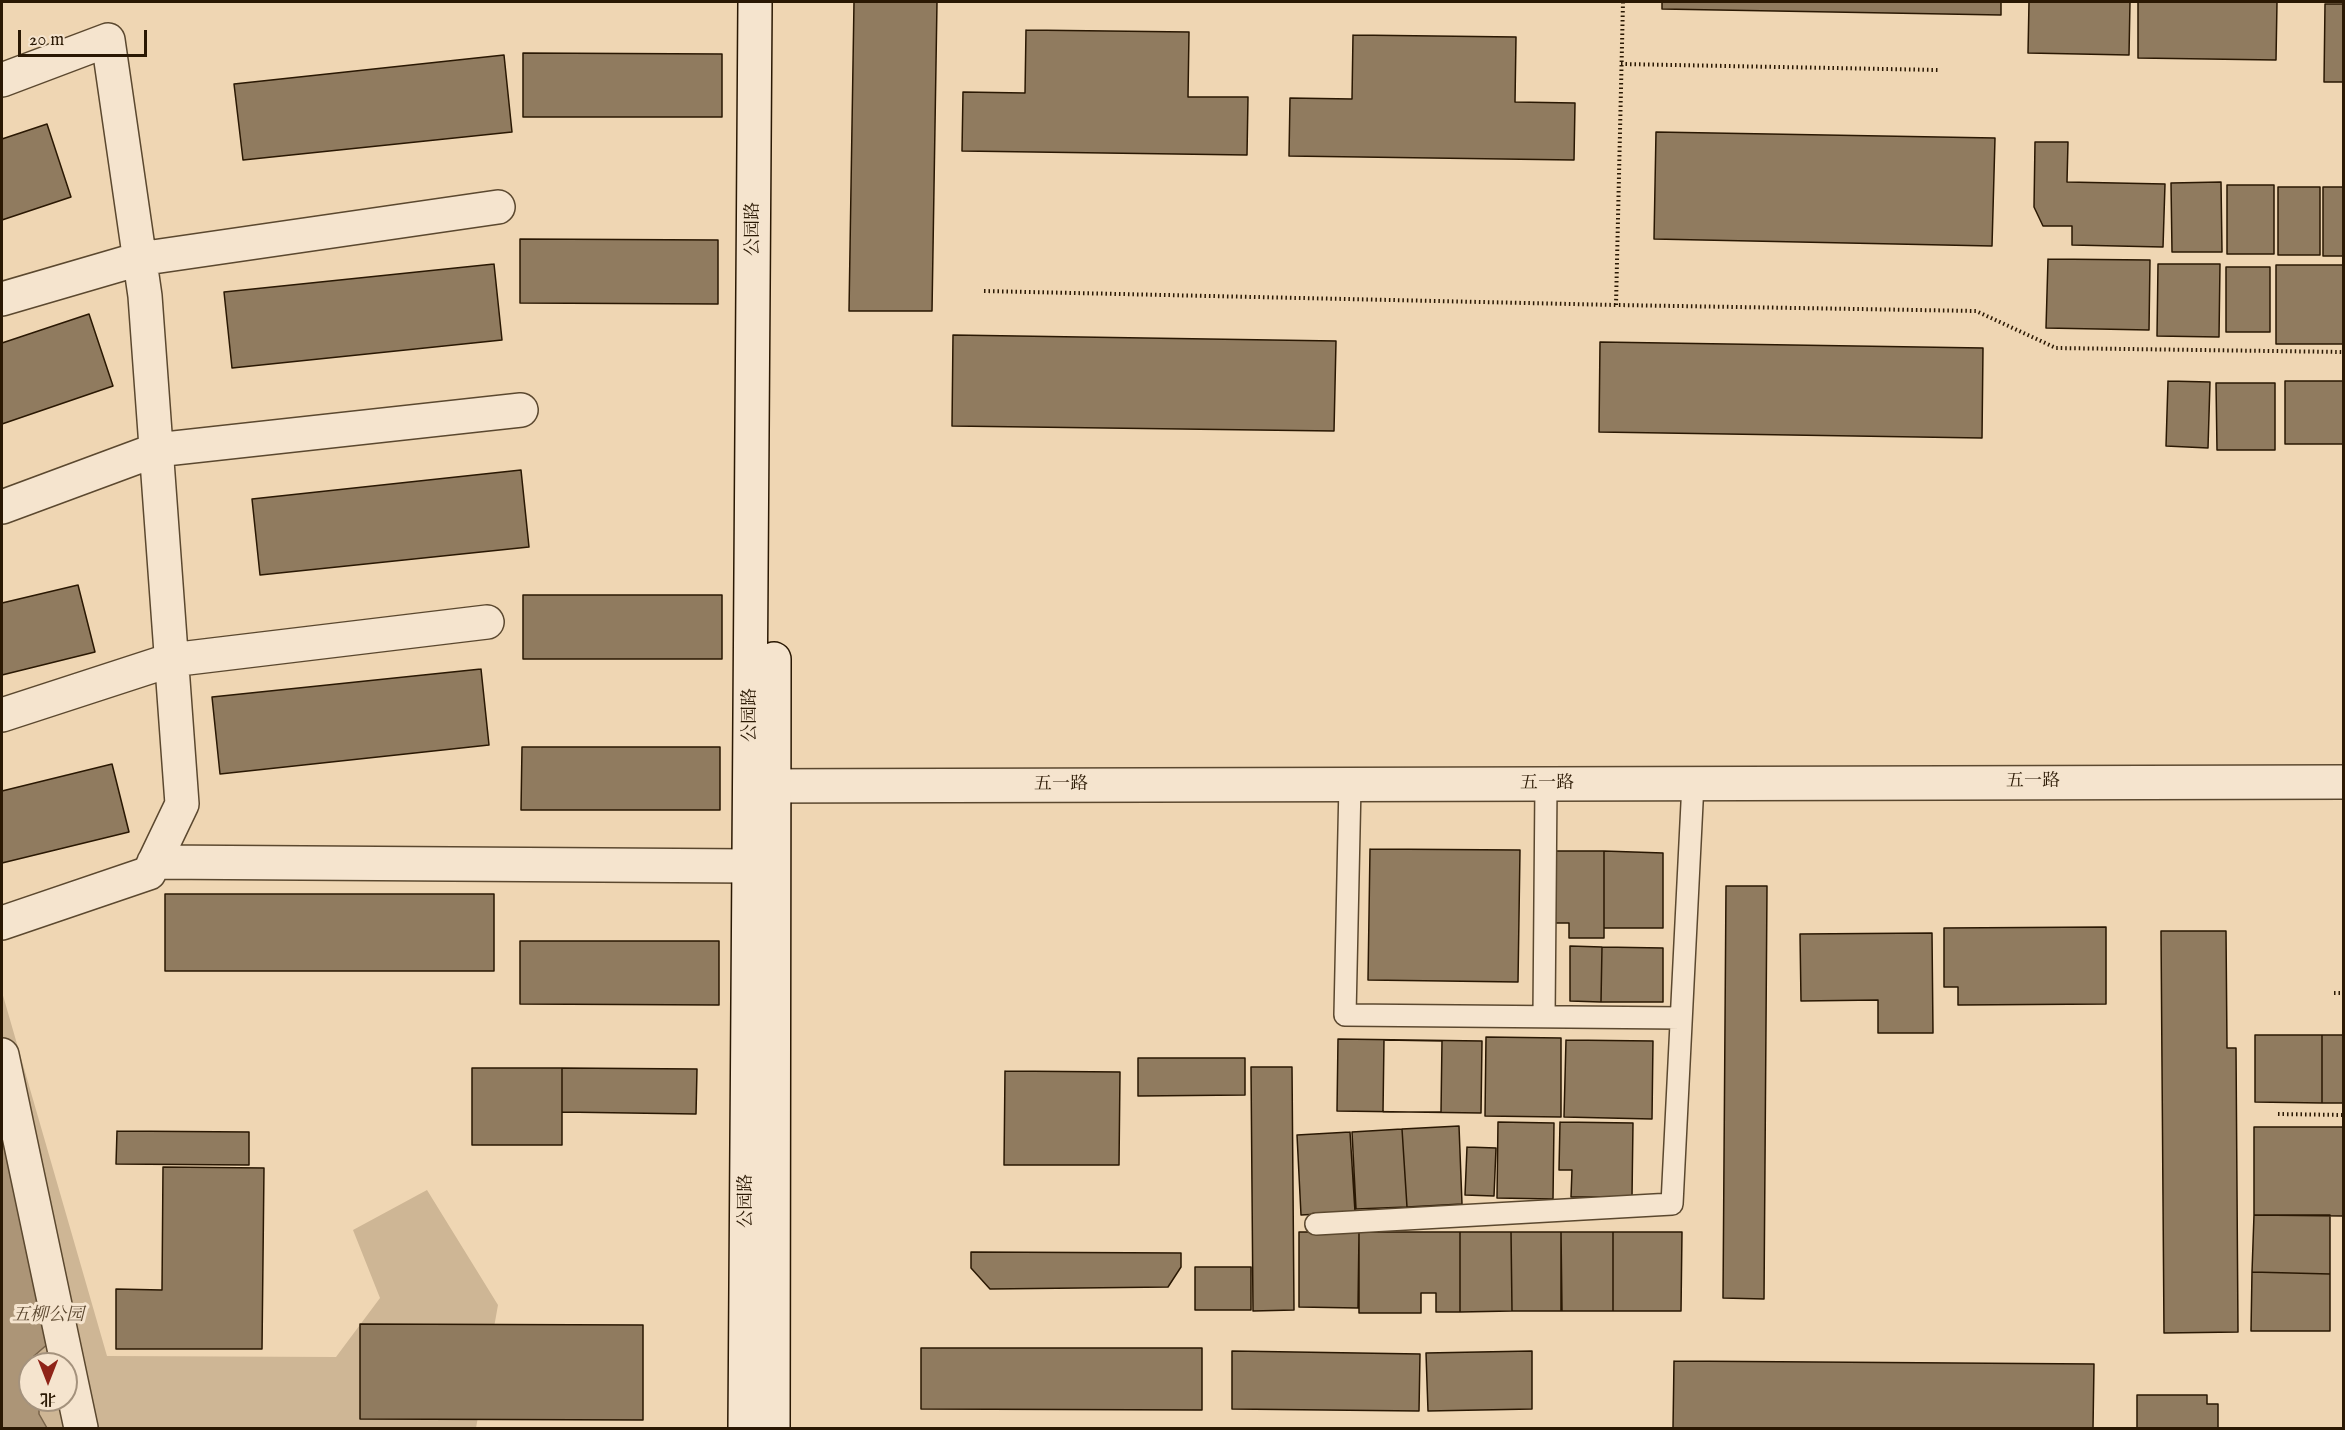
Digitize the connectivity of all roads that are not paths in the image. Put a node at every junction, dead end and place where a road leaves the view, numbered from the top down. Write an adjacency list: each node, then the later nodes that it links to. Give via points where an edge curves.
1 (755, 2): 17 (street, 公园路)
2 (775, 2): 17 (street)
3 (2, 80): 5 (street, via 108,40)
4 (498, 207): 5 (street)
5 (139, 259): 6 (street); 8 (street)
6 (2, 299)
7 (521, 410): 8 (street)
8 (156, 450): 9 (street); 11 (street)
9 (2, 507)
10 (487, 622): 11 (street)
11 (171, 660): 12 (street); 18 (street, via 182,804)
12 (2, 715)
13 (2343, 782): 14 (street, 五一路)
14 (1693, 783): 16 (street, 五一路); 22 (lane)
15 (1350, 784): 16 (street, 五一路); 17 (street, 五一路); 21 (lane, via 1346,1016)
16 (1546, 784): 21 (lane)
17 (762, 786): 19 (street, 公园路); 27 (street)
18 (154, 862): 19 (street); 20 (street, via 149,873)
19 (750, 866): 26 (street, 公园路)
20 (2, 922)
21 (1544, 1017): 22 (lane)
22 (1681, 1018): 24 (lane, via 1672,1204)
23 (2, 1055): 25 (street)
24 (1316, 1224)
25 (81, 1428)
26 (745, 1428)
27 (773, 1428)

